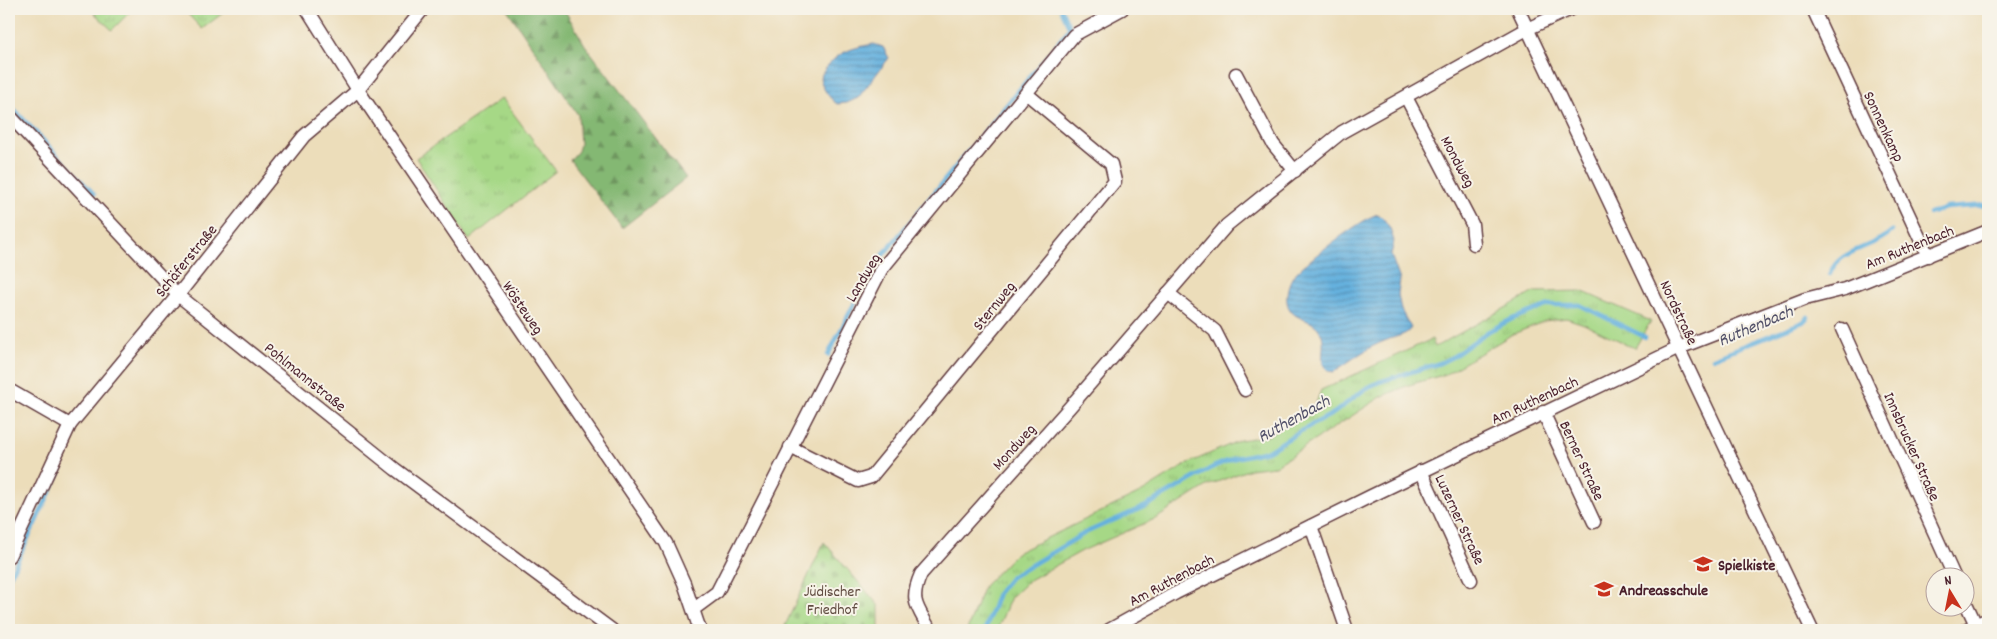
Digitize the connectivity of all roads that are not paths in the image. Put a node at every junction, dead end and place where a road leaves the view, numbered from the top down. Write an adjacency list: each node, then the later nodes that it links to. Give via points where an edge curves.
1 (306, 9): 9 (street, Wösteweg)
2 (423, 9): 9 (street, Schäferstraße)
3 (1122, 9): 10 (street, Landweg, via 1074,35)
4 (1518, 9): 7 (street, Nordstraße)
5 (1571, 9): 7 (street)
6 (1813, 9): 16 (street, Sonnenkamp)
7 (1527, 29): 11 (street, Mondweg); 20 (street, Nordstraße)
8 (1236, 74): 13 (street, via 1273,144)
9 (358, 90): 18 (street, Schäferstraße, via 304,136); 32 (street, Wösteweg, via 666,543)
10 (1026, 94): 25 (street, Landweg, via 881,270); 25 (street, Sternweg, via 1111,164 1115,181 871,478 858,481)
11 (1406, 97): 13 (street, Mondweg, via 1342,132); 15 (street, Mondweg, via 1472,224)
12 (9, 115): 18 (street, Pohlmannstraße)
13 (1295, 171): 17 (street, Mondweg, via 1227,225)
14 (1988, 231): 16 (street, Am Ruthenbach)
15 (1474, 244)
16 (1928, 256): 20 (street, Am Ruthenbach, via 1845,289 1804,299)
17 (1168, 292): 22 (street, via 1215,331); 37 (street, Mondweg, via 921,574 914,589 915,602)
18 (178, 296): 24 (street, Schäferstraße); 35 (street, Pohlmannstraße, via 396,469)
19 (1842, 329): 30 (street, Innsbrucker Straße)
20 (1679, 348): 23 (street, Am Ruthenbach); 40 (street, Nordstraße)
21 (9, 390): 24 (street)
22 (1245, 390)
23 (1543, 412): 26 (street, Am Ruthenbach); 27 (street, Berner Straße)
24 (70, 425): 29 (street, Schäferstraße)
25 (790, 447): 32 (street, Landweg, via 717,592)
26 (1421, 471): 28 (street, Am Ruthenbach); 31 (street, Luzerner Straße)
27 (1594, 522)
28 (1312, 526): 38 (street, Am Ruthenbach); 39 (street)
29 (9, 556)
30 (1949, 566)
31 (1471, 580)
32 (694, 609): 36 (street, Wösteweg)
33 (1988, 619): 34 (street)
34 (1970, 627)
35 (612, 630)
36 (700, 630)
37 (930, 630)
38 (1109, 630)
39 (1347, 630)
40 (1812, 630)

